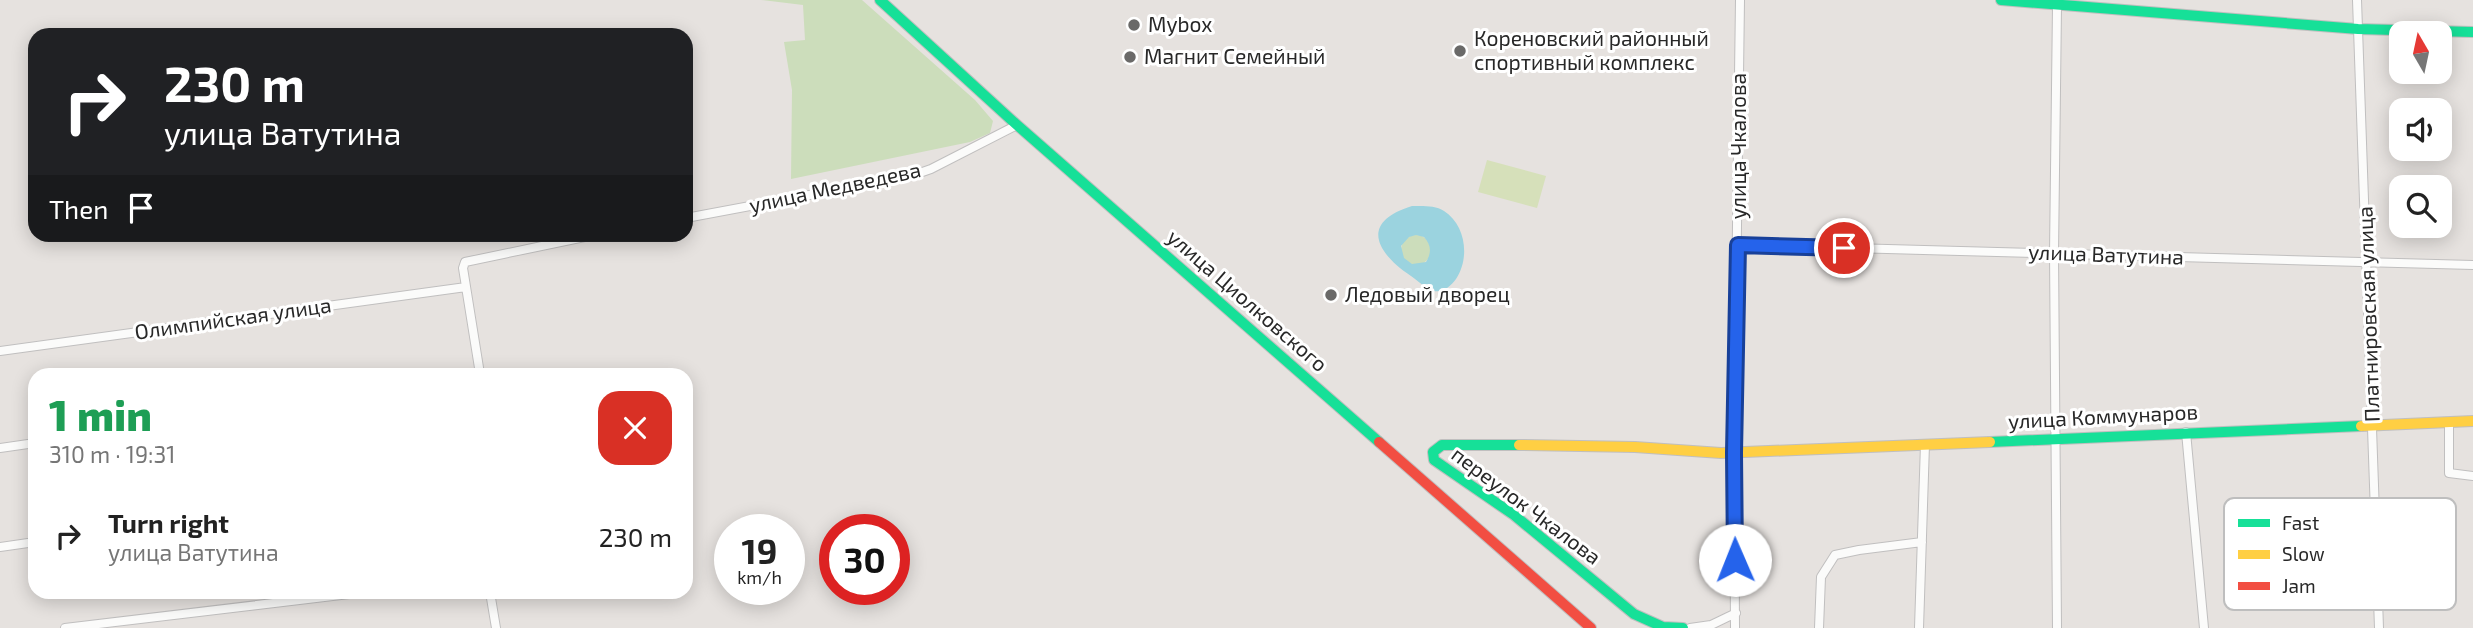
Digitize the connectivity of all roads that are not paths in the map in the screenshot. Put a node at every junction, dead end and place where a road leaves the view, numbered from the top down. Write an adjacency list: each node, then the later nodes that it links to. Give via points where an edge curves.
1 (880, 0): 8 (main road, улица Циолковского)
2 (1740, 0): 11 (street, улица Чкалова)
3 (2001, 0): 5 (main road)
4 (2357, 0): 6 (street, Платнировская улица)
5 (2057, 6): 6 (main road); 12 (street)
6 (2358, 29): 7 (main road); 13 (street, Платнировская улица)
7 (2473, 32)
8 (1017, 125): 9 (street, улица Медведева, via 911,176); 38 (main road, улица Циолковского)
9 (693, 217)
10 (561, 242): 15 (street, via 465,262)
11 (1738, 245): 12 (street, улица Ватутина); 26 (street, улица Чкалова)
12 (2054, 253): 13 (street, улица Ватутина); 22 (street)
13 (2367, 262): 14 (street, улица Ватутина); 20 (street, Платнировская улица)
14 (2473, 265)
15 (466, 287): 16 (street, Олимпийская улица); 17 (street)
16 (0, 351)
17 (479, 368)
18 (2473, 421): 19 (main road, улица Коммунаров)
19 (2449, 422): 20 (main road, улица Коммунаров); 27 (street, via 2449,473)
20 (2373, 425): 21 (main road, улица Коммунаров); 28 (street, Платнировская улица)
21 (2186, 432): 22 (main road, улица Коммунаров); 45 (street)
22 (2055, 440): 24 (main road, улица Коммунаров); 44 (street)
23 (28, 444): 25 (street)
24 (1925, 444): 26 (main road, улица Коммунаров); 29 (street)
25 (0, 448)
26 (1734, 453): 35 (street, улица Чкалова); 39 (main road, переулок Чкалова, via 1473,444 1442,445 1433,452 1434,460 1514,515 1634,614 1663,627)
27 (2473, 476)
28 (2375, 498)
29 (1922, 542): 42 (street, via 1835,555 1821,577); 43 (street)
30 (28, 543): 31 (street)
31 (0, 547)
32 (307, 599): 36 (street)
33 (492, 599): 37 (street)
34 (2378, 610): 46 (street, Платнировская улица)
35 (1736, 614): 40 (street); 41 (street, улица Чкалова)
36 (65, 628)
37 (496, 628)
38 (1591, 628)
39 (1683, 628)
40 (1690, 628)
41 (1735, 628)
42 (1819, 628)
43 (1919, 628)
44 (2056, 628)
45 (2204, 628)
46 (2379, 628)

